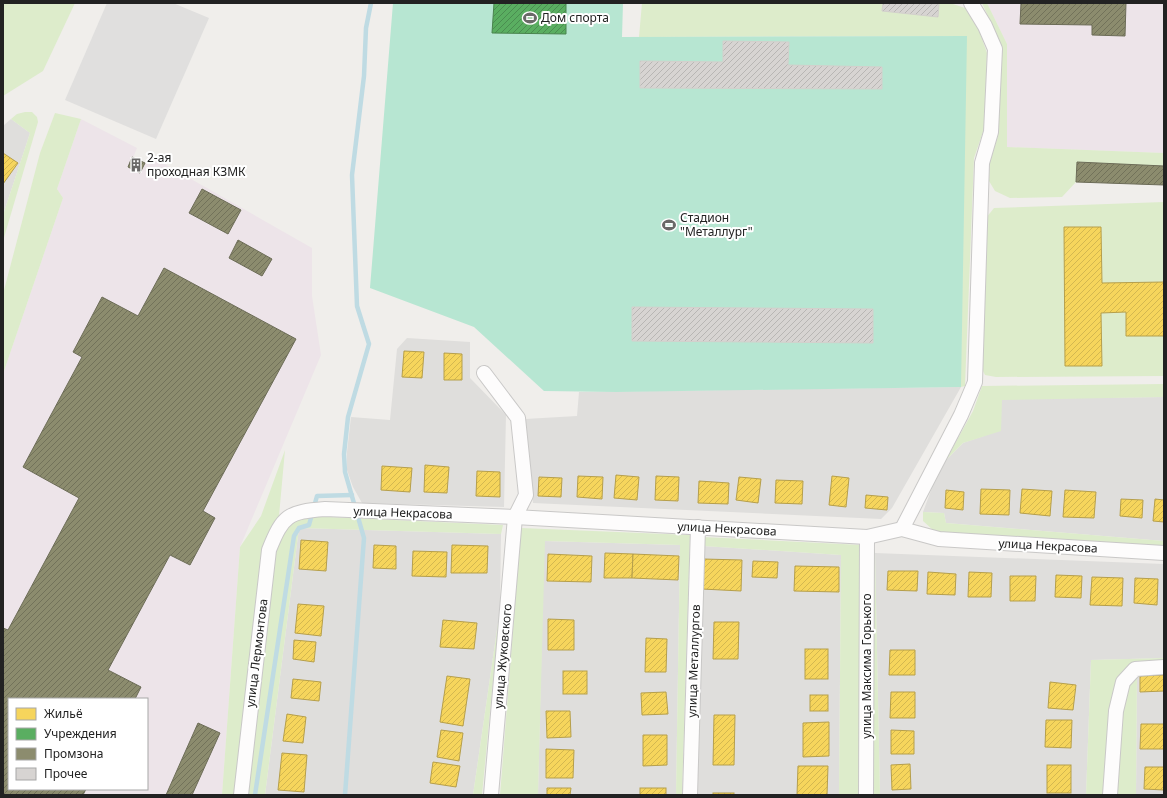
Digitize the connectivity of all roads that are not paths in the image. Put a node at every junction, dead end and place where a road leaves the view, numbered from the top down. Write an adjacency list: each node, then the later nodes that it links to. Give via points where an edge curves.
1 (971, 3): 6 (street, via 985,26 994,49 991,132 982,163 975,382 961,415)
2 (484, 373): 4 (street, via 518,418 526,495)
3 (287, 516): 4 (street, улица Некрасова, via 325,509); 10 (street, улица Лермонтова, via 276,532 269,550)
4 (515, 517): 5 (street, улица Некрасова); 11 (street, улица Жуковского)
5 (698, 528): 7 (street, улица Некрасова); 12 (street, улица Металлургов)
6 (902, 529): 7 (street, улица Некрасова); 8 (street, улица Некрасова, via 939,539)
7 (867, 537): 13 (street, улица Максима Горького)
8 (1164, 553)
9 (1164, 667): 14 (street, via 1136,669 1123,682 1116,711)
10 (241, 795)
11 (491, 795)
12 (690, 795)
13 (866, 795)
14 (1110, 795)

